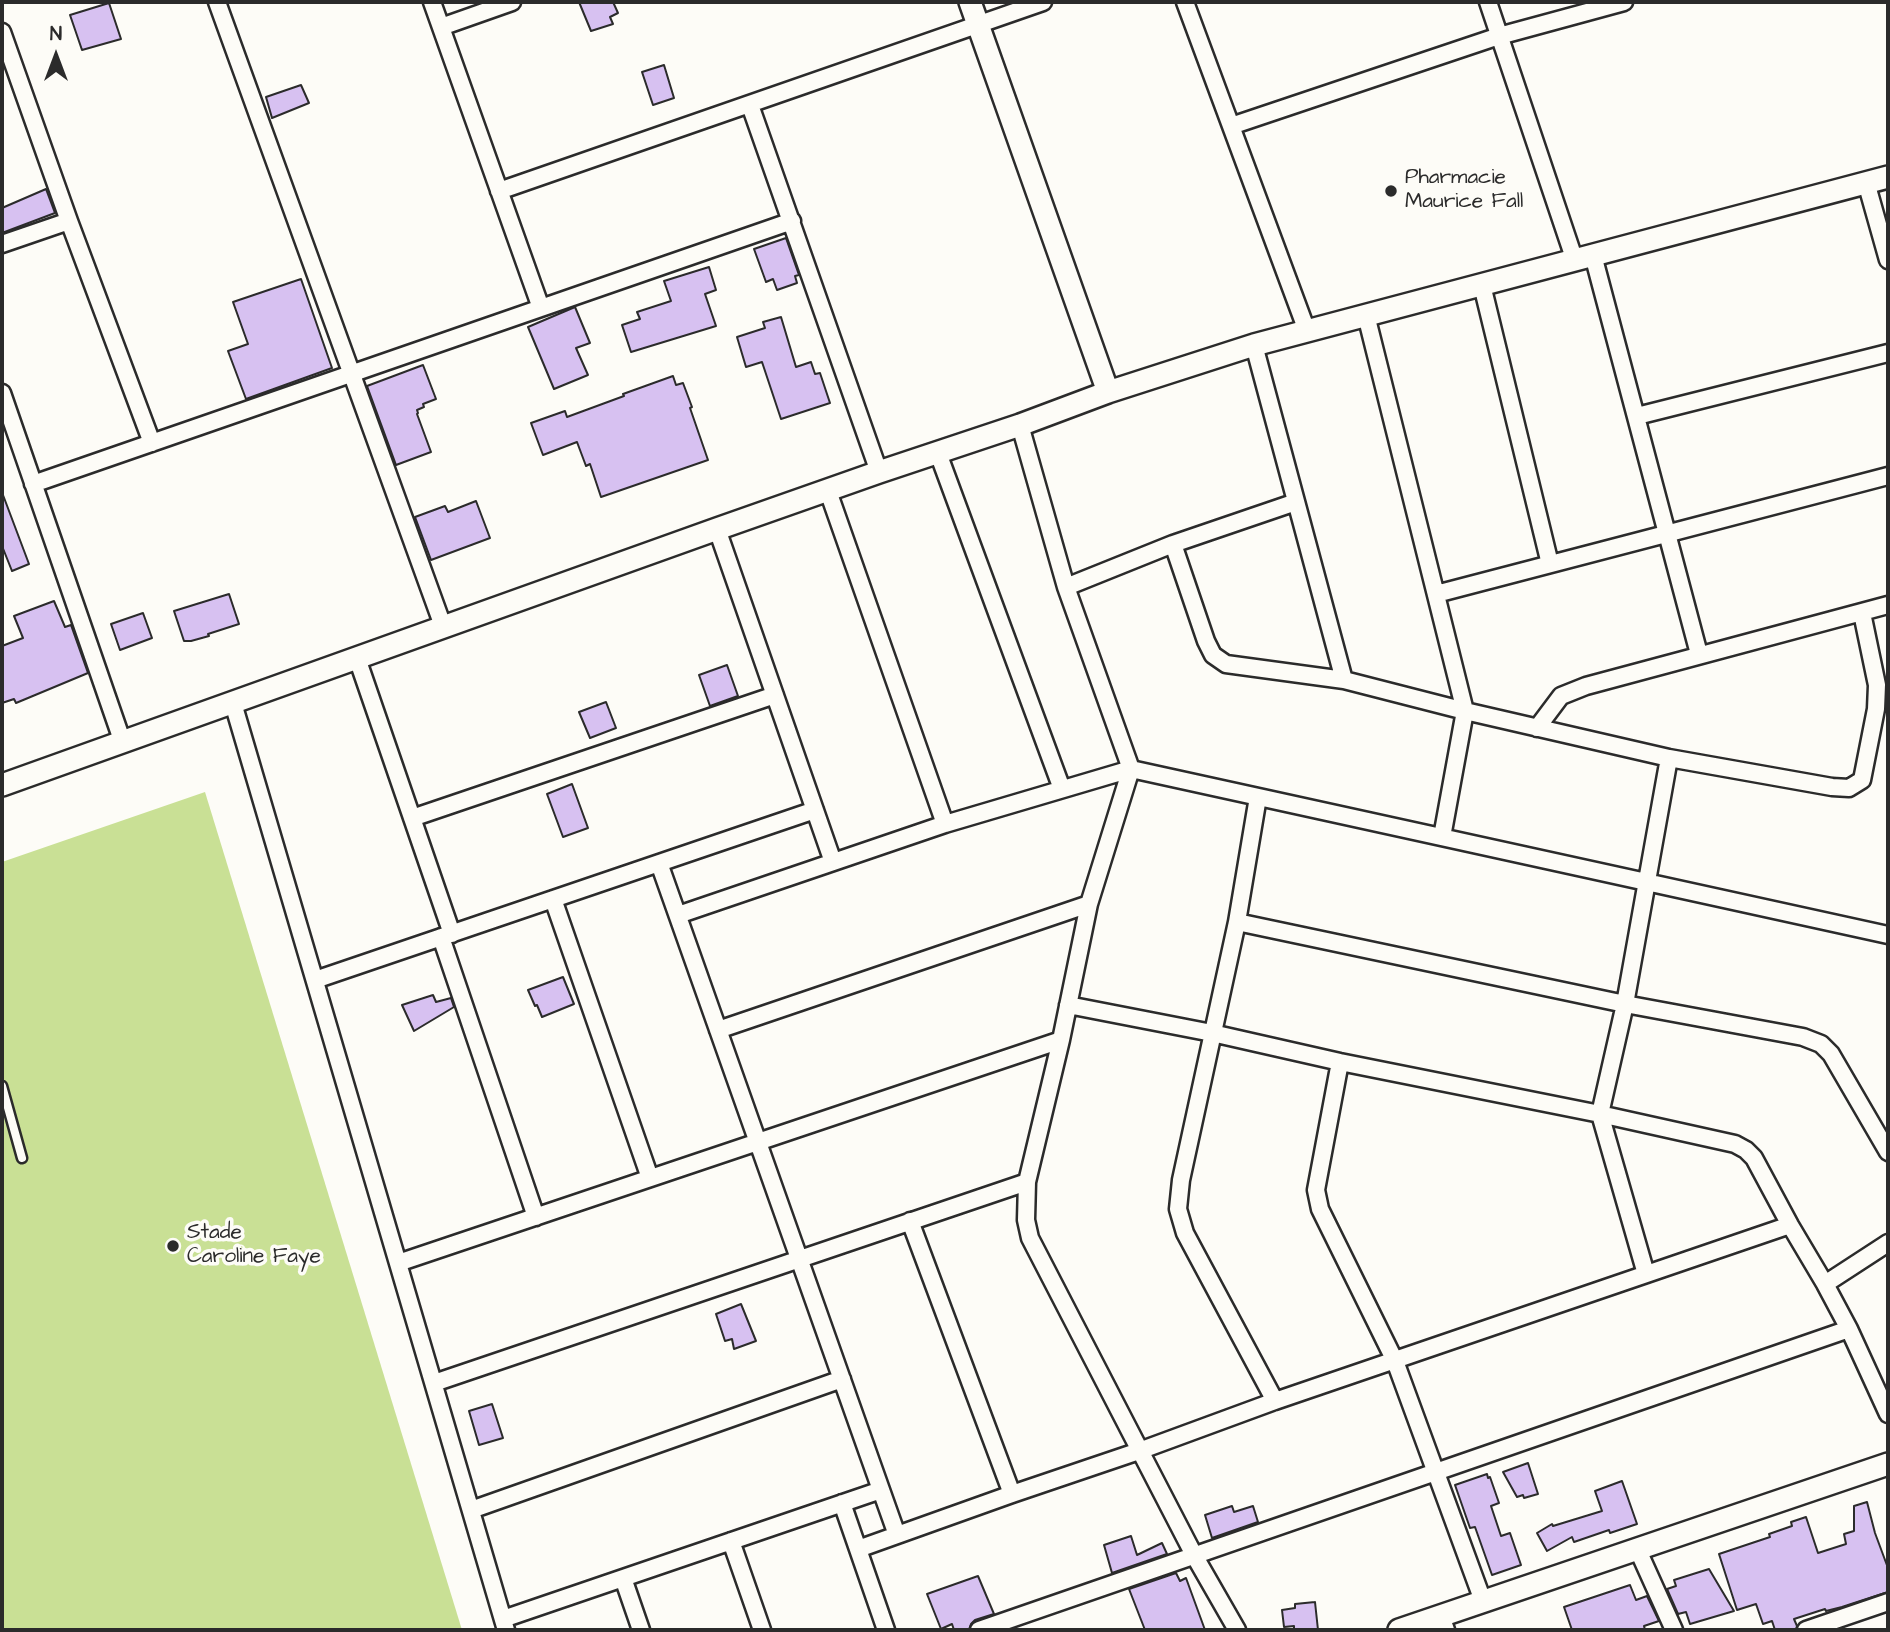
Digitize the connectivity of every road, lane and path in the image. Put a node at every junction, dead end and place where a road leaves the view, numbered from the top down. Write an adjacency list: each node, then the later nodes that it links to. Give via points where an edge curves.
1 (217, 2): 29 (street)
2 (432, 2): 10 (street)
3 (512, 2): 10 (street)
4 (970, 2): 9 (main road)
5 (1043, 2): 9 (street)
6 (1185, 2): 14 (street)
7 (1488, 2): 12 (street)
8 (1624, 2): 12 (street)
9 (978, 25): 13 (street); 30 (main road)
10 (441, 27): 17 (street)
11 (2, 32): 18 (street)
12 (1499, 36): 14 (street); 21 (street)
13 (750, 105): 17 (street); 19 (street)
14 (1231, 126): 26 (street)
15 (1888, 177): 16 (main road)
16 (1866, 182): 21 (main road); 22 (street)
17 (499, 191): 24 (street)
18 (69, 221): 20 (street); 34 (street)
19 (792, 221): 24 (street); 36 (street)
20 (2, 244)
21 (1584, 258): 23 (main road); 32 (street)
22 (1888, 260)
23 (1482, 285): 25 (main road); 44 (street)
24 (541, 309): 29 (street)
25 (1366, 315): 26 (main road); 46 (street)
26 (1307, 331): 27 (main road)
27 (1254, 345): 30 (main road); 40 (street)
28 (1888, 353): 32 (street)
29 (352, 374): 34 (street); 49 (street)
30 (1108, 392): 33 (main road)
31 (2, 393): 38 (street)
32 (1637, 416): 42 (street)
33 (1020, 425): 35 (main road); 45 (street)
34 (152, 443): 38 (street)
35 (937, 453): 36 (main road); 61 (street)
36 (879, 472): 39 (main road)
37 (1888, 476): 42 (street)
38 (33, 484): 57 (street)
39 (828, 491): 41 (main road); 65 (street)
40 (1296, 502): 43 (street); 52 (street)
41 (717, 529): 49 (main road); 53 (street)
42 (1667, 534): 44 (street); 50 (street)
43 (1172, 544): 45 (street); 52 (street, via 1213,655 1226,664)
44 (1550, 564): 46 (street)
45 (1066, 587): 59 (street)
46 (1436, 594): 55 (street)
47 (1888, 605): 48 (street)
48 (1862, 613): 50 (street); 58 (street, via 1877,685 1862,780 1849,789)
49 (443, 626): 51 (main road)
50 (1699, 654): 56 (street, via 1561,696)
51 (357, 658): 54 (main road); 64 (street)
52 (1344, 680): 55 (street)
53 (775, 695): 63 (street); 64 (street)
54 (233, 703): 57 (main road); 76 (street)
55 (1465, 711): 56 (street); 66 (street)
56 (1536, 727): 58 (street)
57 (123, 743): 60 (main road)
58 (1669, 758): 69 (street)
59 (1131, 769): 61 (street); 62 (street); 71 (street)
60 (2, 785)
61 (1062, 789): 65 (street)
62 (1258, 797): 66 (street); 73 (street)
63 (815, 810): 67 (street); 68 (street)
64 (412, 818): 75 (street)
65 (945, 824): 67 (street)
66 (1442, 837): 69 (street)
67 (833, 862): 72 (street)
68 (659, 863): 70 (street); 72 (street)
69 (1648, 883): 74 (street); 77 (street)
70 (553, 899): 75 (street); 88 (street)
71 (1089, 904): 78 (street); 79 (street)
72 (678, 915): 79 (street)
73 (1237, 922): 77 (street); 80 (street)
74 (1888, 934)
75 (446, 935): 76 (street); 90 (street)
76 (315, 980): 95 (street)
77 (1625, 1004): 84 (street); 86 (street, via 1821,1044)
78 (1068, 1005): 80 (street); 81 (street)
79 (718, 1030): 85 (street)
80 (1212, 1033): 82 (street); 104 (street, via 1178,1209 1185,1233)
81 (1061, 1040): 85 (street); 89 (street)
82 (1340, 1062): 84 (street); 99 (street, via 1316,1190 1320,1209)
83 (2, 1086): 87 (lane)
84 (1600, 1114): 92 (street, via 1746,1150); 96 (street)
85 (758, 1142): 88 (street); 94 (street)
86 (1888, 1152)
87 (22, 1158)
88 (650, 1178): 90 (street)
89 (1027, 1182): 91 (street); 106 (street, via 1030,1238)
90 (536, 1217): 95 (street)
91 (910, 1221): 94 (street); 110 (street)
92 (1790, 1225): 96 (street); 97 (street)
93 (1888, 1243): 97 (street)
94 (799, 1259): 101 (street); 103 (street)
95 (398, 1263): 103 (street)
96 (1646, 1274): 99 (street)
97 (1825, 1284): 98 (street)
98 (1849, 1329): 102 (street); 108 (street)
99 (1395, 1361): 104 (street); 108 (street)
100 (1888, 1371): 102 (street)
101 (842, 1379): 109 (street); 112 (street)
102 (1873, 1379): 105 (street)
103 (434, 1384): 112 (street)
104 (1275, 1401): 106 (street)
105 (1888, 1414)
106 (1139, 1451): 110 (street); 117 (street)
107 (1888, 1464): 115 (main road)
108 (1435, 1472): 117 (street); 119 (street)
109 (881, 1490): 111 (street); 113 (street)
110 (1012, 1494): 113 (street)
111 (842, 1503): 114 (street); 116 (street)
112 (471, 1510): 122 (street)
113 (897, 1535): 116 (street)
114 (731, 1541): 118 (street); 125 (street)
115 (1637, 1548): 119 (main road); 130 (street)
116 (858, 1549): 126 (street)
117 (1194, 1555): 127 (street); 128 (street)
118 (623, 1578): 122 (street); 124 (street)
119 (1483, 1601): 121 (main road)
120 (1888, 1602): 123 (street)
121 (1444, 1623): 129 (main road)
122 (505, 1625)
123 (1813, 1629)
124 (640, 1630)
125 (762, 1630)
126 (886, 1630)
127 (979, 1630)
128 (1237, 1630)
129 (1399, 1630)
130 (1674, 1630)

